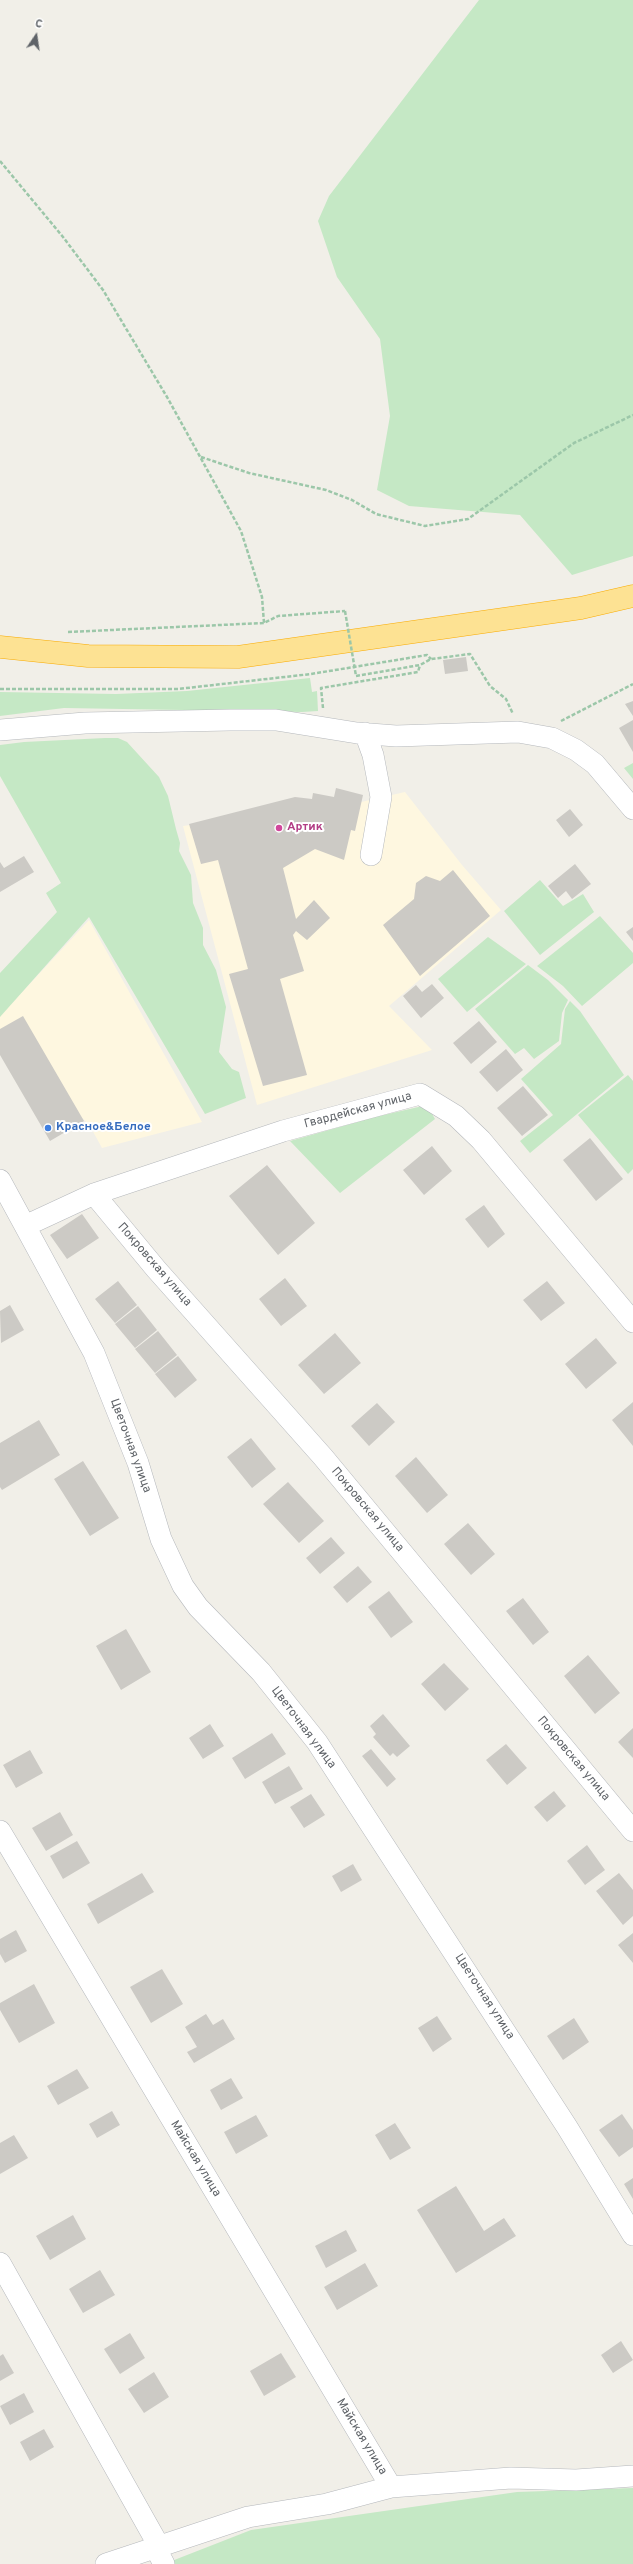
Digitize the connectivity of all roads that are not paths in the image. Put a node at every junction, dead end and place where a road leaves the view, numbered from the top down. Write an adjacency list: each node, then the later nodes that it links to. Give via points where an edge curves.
1 (633, 596): 3 (highway, via 581,608 238,657)
2 (0, 647): 3 (highway)
3 (88, 656): 4 (highway)
4 (0, 662)
5 (0, 730): 6 (street, via 85,723 276,720)
6 (366, 733): 7 (street, via 396,736 518,732 552,738 576,750 595,764); 8 (street, via 381,798)
7 (633, 809)
8 (370, 856)
9 (0, 1180): 11 (street, Цветочная улица)
10 (94, 1194): 11 (street, Гвардейская улица); 12 (street, Гвардейская улица, via 283,1131 420,1094 456,1116 481,1140); 14 (street, Покровская улица, via 156,1269 323,1458)
11 (25, 1226): 15 (street, Цветочная улица, via 100,1364 138,1463 161,1539 183,1586 198,1607 261,1672 317,1742 563,2121)
12 (633, 1322)
13 (0, 1831): 18 (street, Майская улица)
14 (633, 1831)
15 (633, 2235)
16 (0, 2262): 19 (street)
17 (633, 2476): 18 (street, via 576,2480 510,2478)
18 (391, 2487): 19 (street, via 327,2504 248,2517)
19 (158, 2550): 20 (street)
20 (106, 2564)

